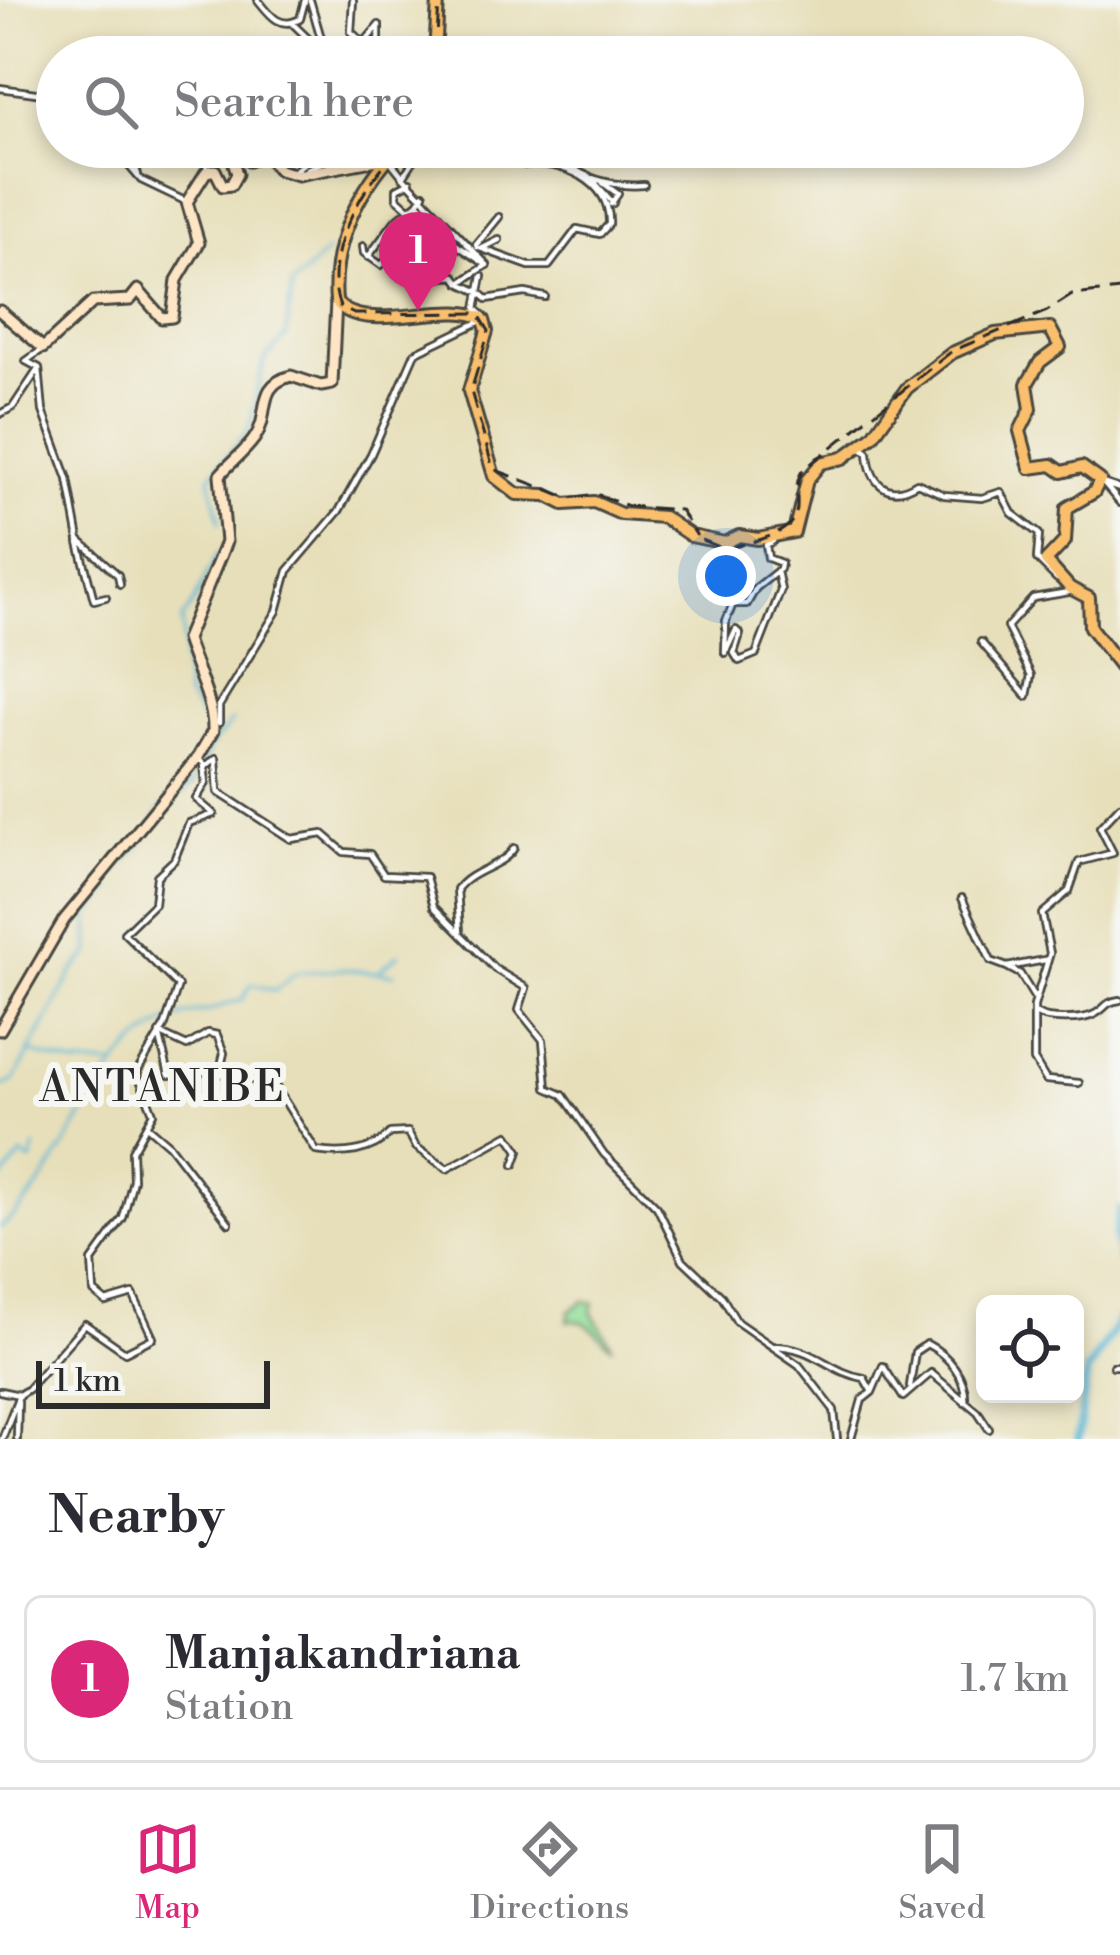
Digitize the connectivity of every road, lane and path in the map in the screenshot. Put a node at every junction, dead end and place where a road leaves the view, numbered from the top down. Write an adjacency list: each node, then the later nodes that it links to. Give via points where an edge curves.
1 (258, 0): 5 (street, via 276,20)
2 (307, 0): 5 (street); 7 (street)
3 (353, 0): 8 (street)
4 (438, 0): 9 (main road)
5 (292, 23): 6 (street)
6 (304, 36)
7 (320, 36)
8 (355, 36)
9 (436, 36)
10 (0, 88): 11 (street)
11 (36, 93)
12 (131, 168): 29 (street)
13 (137, 168): 29 (street)
14 (207, 168): 26 (street)
15 (236, 168): 26 (street, via 226,187)
16 (277, 168): 20 (street, via 298,176)
17 (288, 168): 27 (street)
18 (298, 168): 27 (street)
19 (304, 168): 27 (street)
20 (334, 168)
21 (379, 168): 51 (main road, via 339,246)
22 (396, 168): 28 (street)
23 (409, 168): 28 (street)
24 (572, 168): 25 (street)
25 (576, 169): 31 (street); 31 (street)
26 (207, 171): 35 (street)
27 (294, 171)
28 (403, 177): 30 (street)
29 (141, 180): 35 (street)
30 (410, 182): 34 (street); 38 (street, via 396,195)
31 (595, 182): 32 (street); 33 (street); 33 (street)
32 (644, 185)
33 (604, 193): 37 (street); 37 (street, via 618,194)
34 (424, 194): 36 (street); 40 (street)
35 (187, 202): 55 (street, via 199,242 177,280 176,313 163,318 138,290 130,300 93,302)
36 (418, 203): 38 (street); 40 (street)
37 (610, 205): 45 (street, via 603,233 577,229 549,266)
38 (411, 211): 41 (street); 46 (street)
39 (499, 217): 45 (street)
40 (444, 226): 41 (street); 42 (street)
41 (438, 233): 42 (street)
42 (451, 237): 45 (street); 47 (street)
43 (499, 240): 45 (street)
44 (363, 246): 46 (street)
45 (474, 247): 47 (street)
46 (368, 257): 48 (street, via 385,264 408,247 425,279 455,276)
47 (486, 268): 48 (street); 49 (street)
48 (460, 283): 49 (street)
49 (479, 292): 50 (street, via 491,300); 54 (street, via 476,309 492,331)
50 (545, 297)
51 (336, 301): 53 (main road, via 352,315); 72 (street, via 332,384 291,376 275,382 256,436 220,476 226,542 186,639)
52 (0, 311): 55 (street)
53 (471, 312): 54 (main road, via 484,320); 72 (street, via 478,324 415,353 371,454 340,511 288,572 278,611)
54 (486, 338): 64 (main road, via 470,398 490,470 510,490 663,517 691,536 721,542)
55 (41, 348): 56 (street, via 26,361)
56 (39, 368): 57 (street); 65 (street)
57 (0, 414)
58 (860, 446): 59 (main road, via 907,388 952,353 995,334 1046,327 1060,347 1027,384 1031,409 1020,431 1030,467 1082,467); 61 (street, via 871,480); 64 (main road, via 821,463 807,480)
59 (1102, 485): 60 (street); 63 (street); 68 (main road, via 1066,509 1065,541 1047,559)
60 (1120, 489)
61 (906, 490): 62 (street); 68 (street, via 916,483 968,498 996,489 1040,534 1041,568)
62 (896, 496)
63 (1120, 503)
64 (789, 535): 66 (street, via 766,545 768,558 781,563)
65 (78, 537): 67 (street); 69 (street, via 94,600)
66 (777, 571): 66 (street, via 729,614 725,652 738,631 739,661 750,661 768,631 781,590)
67 (120, 584)
68 (1072, 588): 70 (street, via 1033,598 1007,628 1031,674 1027,696); 71 (main road, via 1089,598 1091,629)
69 (106, 597)
70 (981, 642)
71 (1120, 666)
72 (214, 727): 73 (street)
73 (201, 762): 77 (street, via 215,757 218,792 291,839 323,834 344,852 370,854 384,875 426,878 434,907); 82 (street, via 69,914); 83 (street, via 206,783 196,799 214,814 190,823 174,860 157,875 154,904 124,933 176,980)
74 (1120, 806): 78 (street, via 1100,826 1113,853 1079,862 1069,891 1043,911)
75 (514, 848): 77 (street, via 461,883 454,898)
76 (962, 898): 79 (street, via 986,956)
77 (460, 932): 89 (street, via 526,988 519,1010 543,1040 547,1088 563,1095 604,1154 657,1207 690,1269)
78 (1049, 957): 79 (street); 80 (street)
79 (1007, 967): 80 (street)
80 (1035, 1000): 81 (street, via 1037,1016 1052,1021 1092,1015); 85 (street, via 1040,1076)
81 (1120, 1000)
82 (0, 1030)
83 (160, 1033): 84 (street, via 169,1075); 84 (street, via 188,1046 217,1035); 86 (street, via 136,1074 153,1113)
84 (222, 1072): 87 (street, via 282,1090 316,1151 348,1154 408,1132 416,1148 447,1169 508,1136 518,1151)
85 (1079, 1083)
86 (148, 1127): 88 (street); 93 (street, via 132,1151 124,1218 93,1258 91,1285 106,1302 133,1294 153,1338 125,1352 85,1324)
87 (514, 1166)
88 (229, 1223)
89 (769, 1346): 91 (street, via 822,1356 864,1378); 98 (street, via 795,1360 834,1410)
90 (0, 1391): 93 (street)
91 (872, 1392): 92 (street, via 884,1366 903,1396); 99 (street)
92 (908, 1392): 94 (street, via 931,1372); 94 (street, via 915,1352 927,1344 954,1366)
93 (19, 1395): 96 (street); 97 (street)
94 (965, 1402): 95 (street)
95 (989, 1429)
96 (2, 1439)
97 (17, 1439)
98 (837, 1439)
99 (851, 1439)

